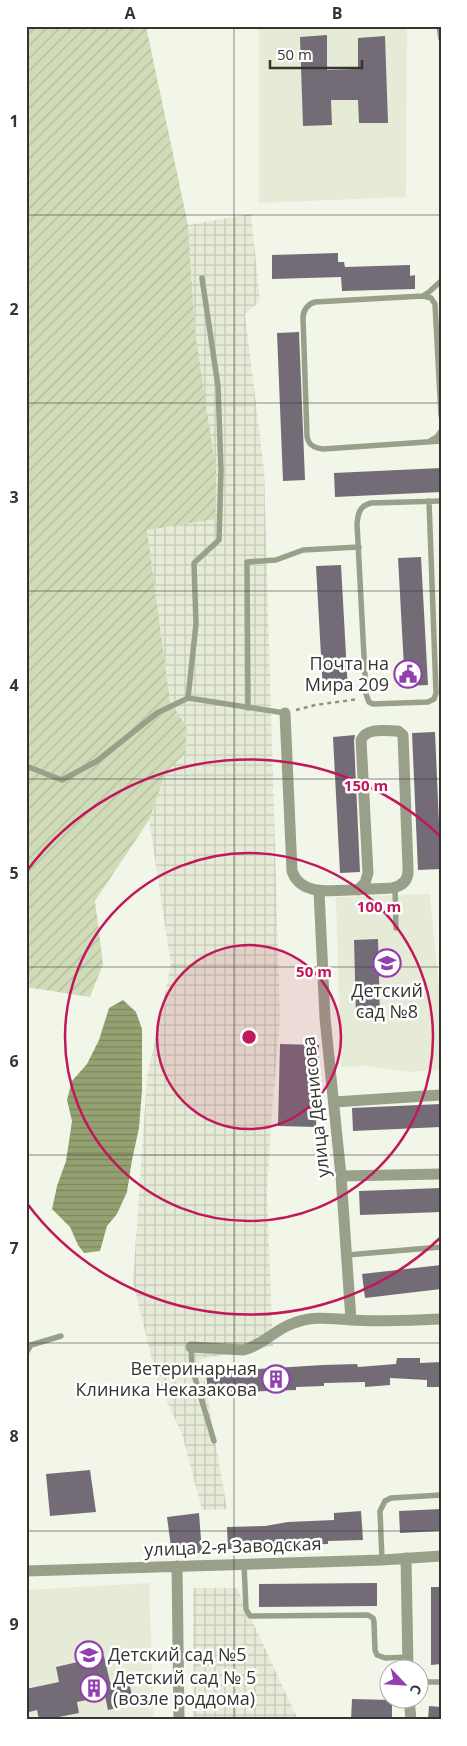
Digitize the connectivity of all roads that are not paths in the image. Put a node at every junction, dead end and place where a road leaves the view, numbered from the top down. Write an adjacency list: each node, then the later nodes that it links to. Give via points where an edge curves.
1 (439, 26): 2 (lane)
2 (441, 40)
3 (202, 278): 13 (lane, via 218,386 219,540 194,563 196,624)
4 (441, 281): 5 (lane)
5 (423, 296): 6 (lane, via 431,298 435,304); 8 (lane, via 315,302 306,308 303,318 307,436 312,445 322,449)
6 (441, 415)
7 (441, 431): 8 (lane)
8 (430, 441): 9 (lane)
9 (441, 441)
10 (429, 501): 11 (lane); 12 (lane, via 370,503 364,506 358,515); 12 (lane, via 436,684 435,697 428,702 377,704 370,703 367,698)
11 (441, 501)
12 (359, 547): 14 (lane, via 303,550 276,560 247,562)
13 (188, 698): 14 (lane); 16 (lane, via 157,713 97,762 62,780)
14 (248, 708): 15 (lane)
15 (285, 713): 21 (street, via 292,871 299,883)
16 (26, 766)
17 (368, 873): 18 (street, via 372,882); 19 (street, via 361,741 368,732 398,731 403,738 408,875 404,884); 20 (street)
18 (381, 888): 19 (street); 20 (street)
19 (395, 888): 22 (lane)
20 (358, 890): 21 (street)
21 (319, 891): 24 (street, улица Денисова, via 325,1018)
22 (396, 928)
23 (440, 1095): 24 (street)
24 (334, 1102): 26 (street, улица Денисова)
25 (441, 1174): 26 (street)
26 (341, 1176): 28 (street, улица Денисова)
27 (441, 1247): 28 (lane)
28 (347, 1255): 29 (street, улица Денисова)
29 (351, 1320): 30 (street); 32 (street, via 326,1317 293,1323 256,1346 243,1350)
30 (441, 1320)
31 (62, 1336): 33 (lane, via 31,1345)
32 (191, 1347): 34 (lane, via 192,1368)
33 (26, 1353)
34 (214, 1441)
35 (441, 1495): 38 (lane, via 384,1501 380,1511)
36 (441, 1556): 37 (street, улица 2-я Заводская)
37 (406, 1558): 38 (street, улица 2-я Заводская); 43 (street)
38 (382, 1560): 39 (street, улица 2-я Заводская)
39 (244, 1564): 40 (street, улица 2-я Заводская); 42 (lane, via 246,1609 250,1616 368,1615 374,1622 374,1648 377,1655)
40 (177, 1566): 41 (street, улица 2-я Заводская); 44 (street)
41 (26, 1571)
42 (385, 1658)
43 (408, 1658)
44 (179, 1720)

